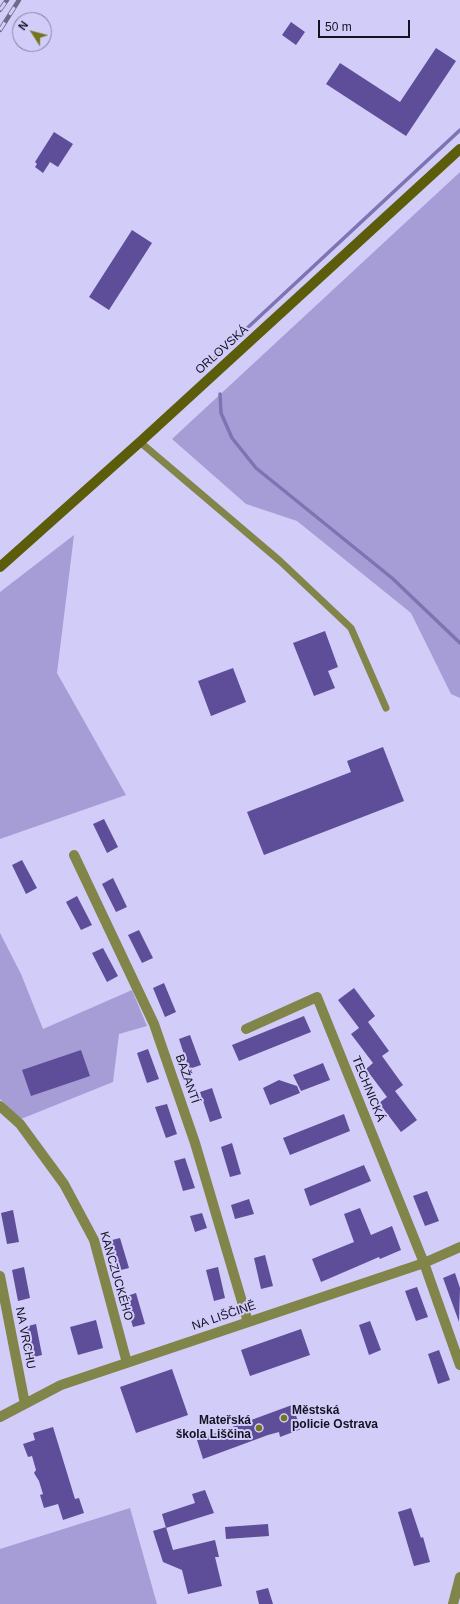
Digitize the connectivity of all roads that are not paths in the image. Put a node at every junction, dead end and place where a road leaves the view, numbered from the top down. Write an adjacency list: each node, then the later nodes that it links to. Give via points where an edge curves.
1 (460, 149): 2 (main road, ORLOVSKÁ)
2 (140, 442): 3 (main road, ORLOVSKÁ); 4 (lane, via 280,561 351,628)
3 (0, 568)
4 (386, 708)
5 (74, 855): 11 (street, BAŽANTÍ, via 154,1024 195,1143)
6 (246, 1029): 9 (street, TECHNICKÁ, via 317,997)
7 (0, 1106): 12 (street, KANCZUCKÉHO, via 20,1124 64,1184 94,1240)
8 (460, 1247): 9 (street, NA LIŠČINĚ)
9 (424, 1263): 11 (street, NA LIŠČINĚ); 13 (street)
10 (0, 1276): 14 (street, NA VRCHU)
11 (248, 1322): 12 (street, NA LIŠČINĚ)
12 (127, 1363): 14 (street, NA LIŠČINĚ, via 61,1385)
13 (460, 1365)
14 (25, 1404): 15 (street, NA LIŠČINĚ)
15 (0, 1417)
16 (460, 1577): 17 (street)
17 (453, 1604)

